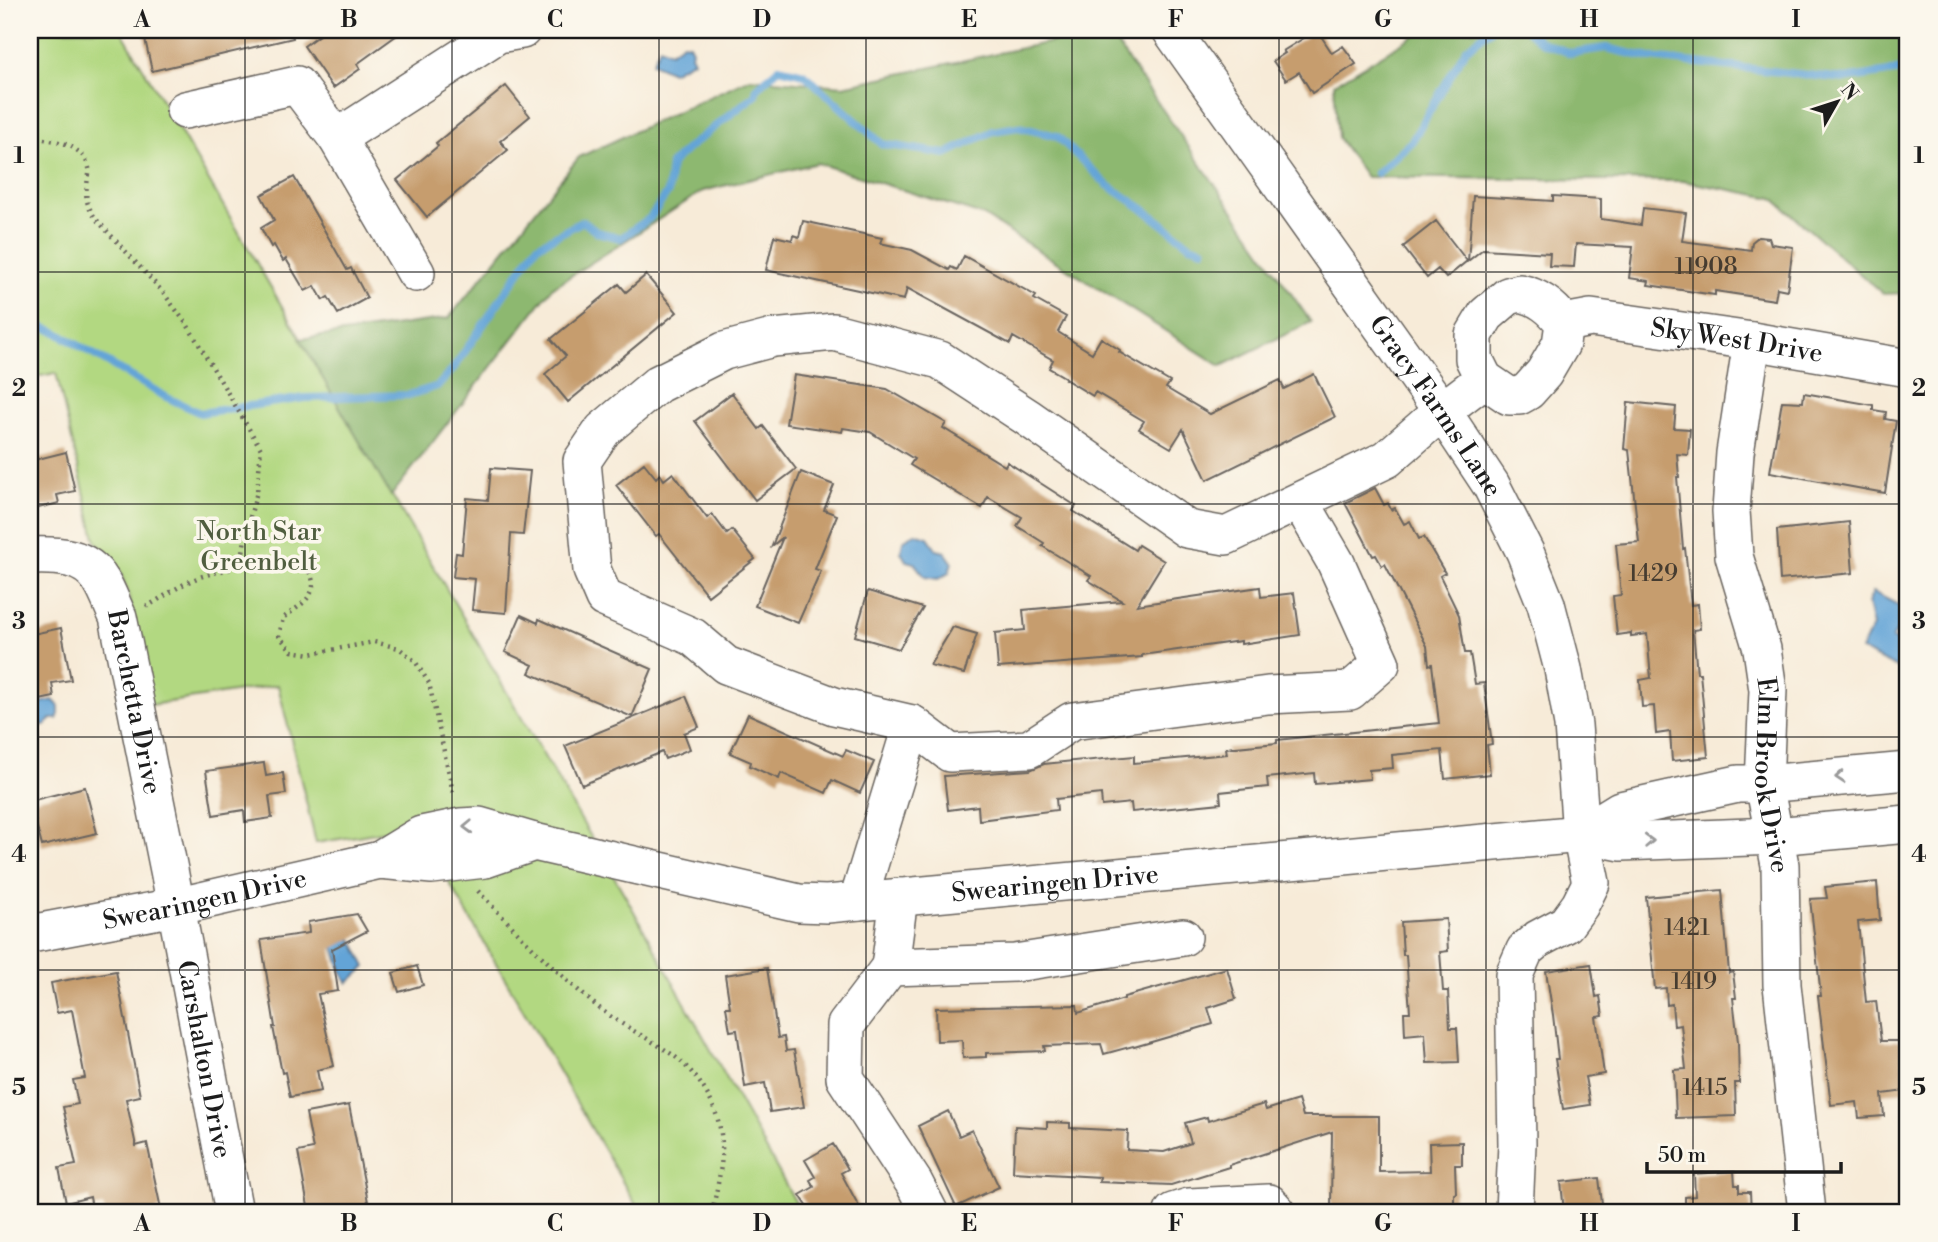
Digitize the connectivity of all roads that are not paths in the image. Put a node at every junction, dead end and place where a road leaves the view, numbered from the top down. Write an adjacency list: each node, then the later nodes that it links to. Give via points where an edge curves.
1 (522, 30): 4 (street, via 498,34)
2 (1171, 30): 10 (street, Gracy Farms Lane)
3 (185, 110): 4 (street, via 297,85)
4 (337, 138): 5 (street)
5 (416, 273)
6 (1564, 323): 7 (street, Sky West Drive, via 1591,318); 9 (street, via 1561,344 1528,391 1508,396); 9 (street, via 1535,296 1508,296 1486,315 1474,335 1474,359)
7 (1752, 341): 8 (street, Sky West Drive); 15 (street, Elm Brook Drive, via 1731,511 1734,556 1762,649 1768,690)
8 (1908, 368)
9 (1484, 379): 10 (street)
10 (1442, 411): 11 (street, via 1387,459); 17 (street, Gracy Farms Lane, via 1491,485 1546,604 1573,725)
11 (1300, 501): 13 (street, via 1336,563 1381,664 1350,691 1268,695 1072,721 1030,749 950,753); 13 (street, via 1226,536 1187,529 940,360 834,332 773,338 724,351 658,384 603,430 582,461 592,570 604,598 693,637 726,664 834,706)
12 (30, 556): 21 (street, Barchetta Drive, via 60,555 90,568 101,580 118,617)
13 (912, 724): 20 (street)
14 (1908, 771): 15 (street, Swearingen Drive, one-way to 15)
15 (1764, 784): 17 (street, Swearingen Drive, via 1738,784 1620,810); 18 (street, Elm Brook Drive)
16 (1908, 824): 18 (street, Swearingen Drive)
17 (1581, 834): 18 (street, Swearingen Drive, one-way to 18, via 1622,842); 19 (street, Swearingen Drive); 29 (street, Gracy Farms Lane, via 1591,883 1566,923 1525,950 1514,975)
18 (1775, 836): 30 (street, Elm Brook Drive, via 1780,865 1782,985)
19 (899, 897): 20 (street, Swearingen Drive); 24 (street)
20 (858, 901): 21 (street, Swearingen Drive, via 799,903 534,842 485,859 432,865 380,860)
21 (175, 907): 22 (street, Swearingen Drive); 25 (street, Carshalton Drive)
22 (30, 934)
23 (1183, 937): 24 (street, via 1015,963)
24 (890, 967): 26 (street, via 846,1024 845,1078)
25 (234, 1212)
26 (929, 1212)
27 (1173, 1212): 28 (street, via 1269,1203)
28 (1277, 1212)
29 (1514, 1212)
30 (1807, 1212)

